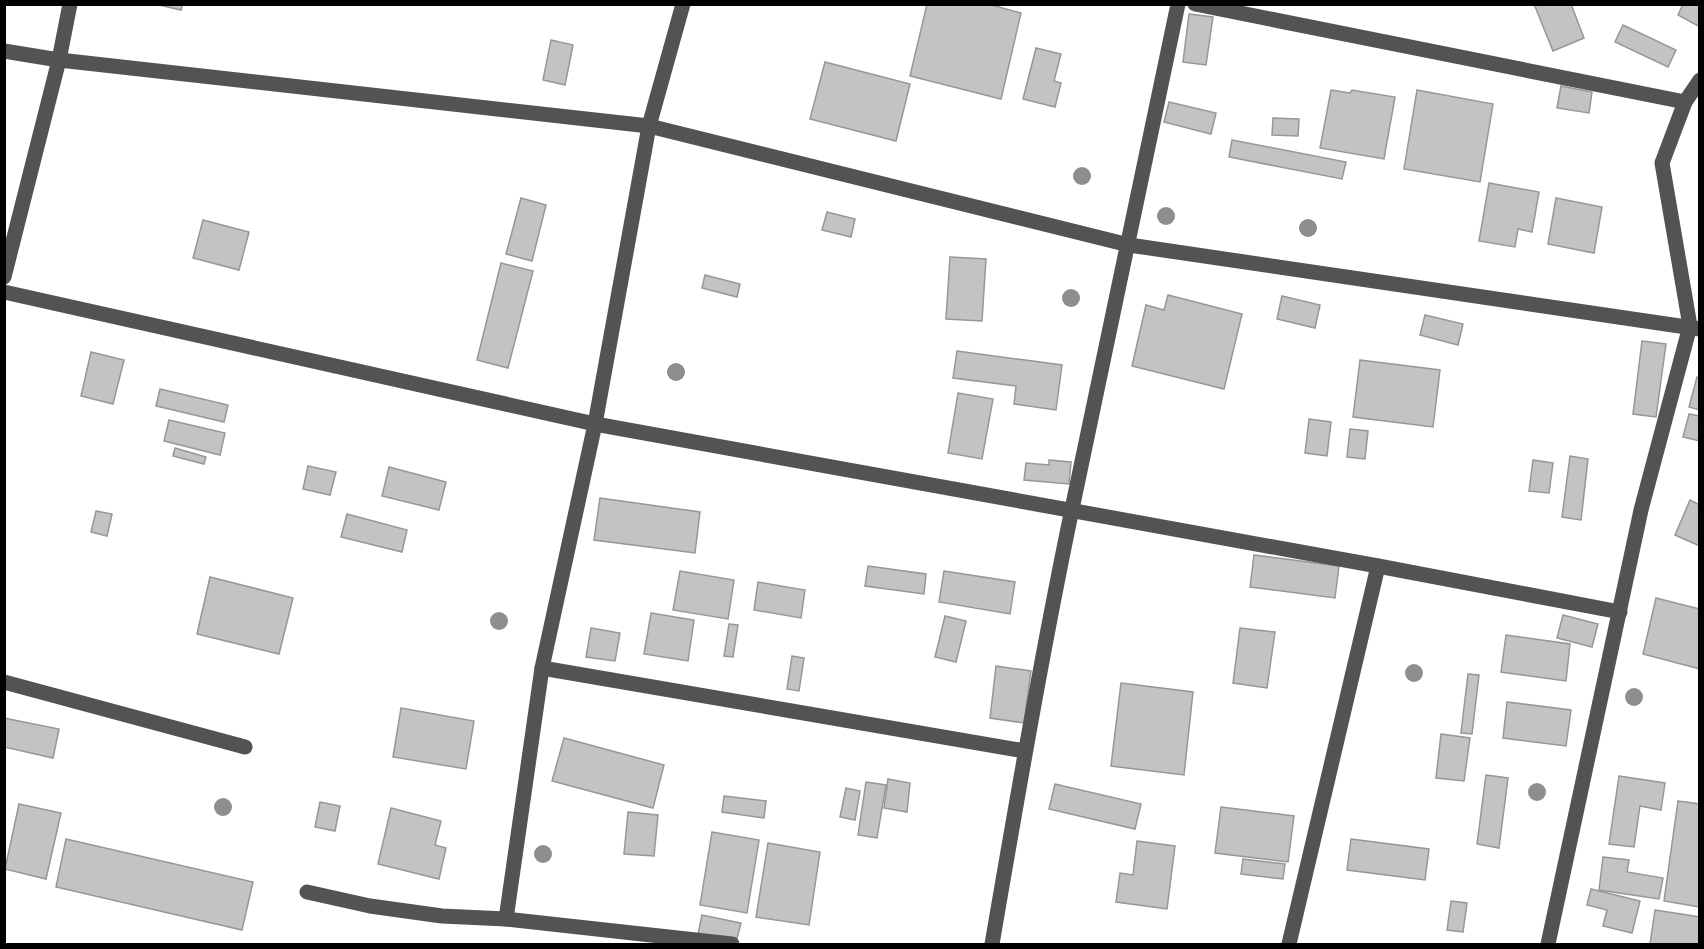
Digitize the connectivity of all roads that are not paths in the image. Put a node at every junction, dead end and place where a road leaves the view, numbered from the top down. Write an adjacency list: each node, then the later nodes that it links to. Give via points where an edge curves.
1 (70, 4): 6 (street)
2 (683, 4): 9 (street)
3 (1178, 4): 10 (street)
4 (1195, 4): 8 (street)
5 (4, 51): 6 (street)
6 (59, 60): 9 (street); 11 (street)
7 (1700, 80): 8 (street)
8 (1685, 102): 13 (street, via 1662,163)
9 (649, 126): 10 (street); 14 (street)
10 (1129, 245): 13 (street); 15 (street)
11 (4, 277)
12 (4, 292): 14 (street)
13 (1695, 328): 17 (street, via 1641,510)
14 (595, 424): 15 (street); 18 (street)
15 (1072, 510): 16 (street); 21 (street)
16 (1378, 566): 17 (street); 26 (street)
17 (1620, 612): 27 (street)
18 (542, 668): 21 (street); 23 (street)
19 (4, 682): 20 (street)
20 (245, 747)
21 (1025, 751): 25 (street)
22 (307, 892): 23 (street, via 442,916)
23 (506, 919): 24 (street)
24 (732, 945)
25 (992, 945)
26 (1289, 945)
27 (1548, 945)

